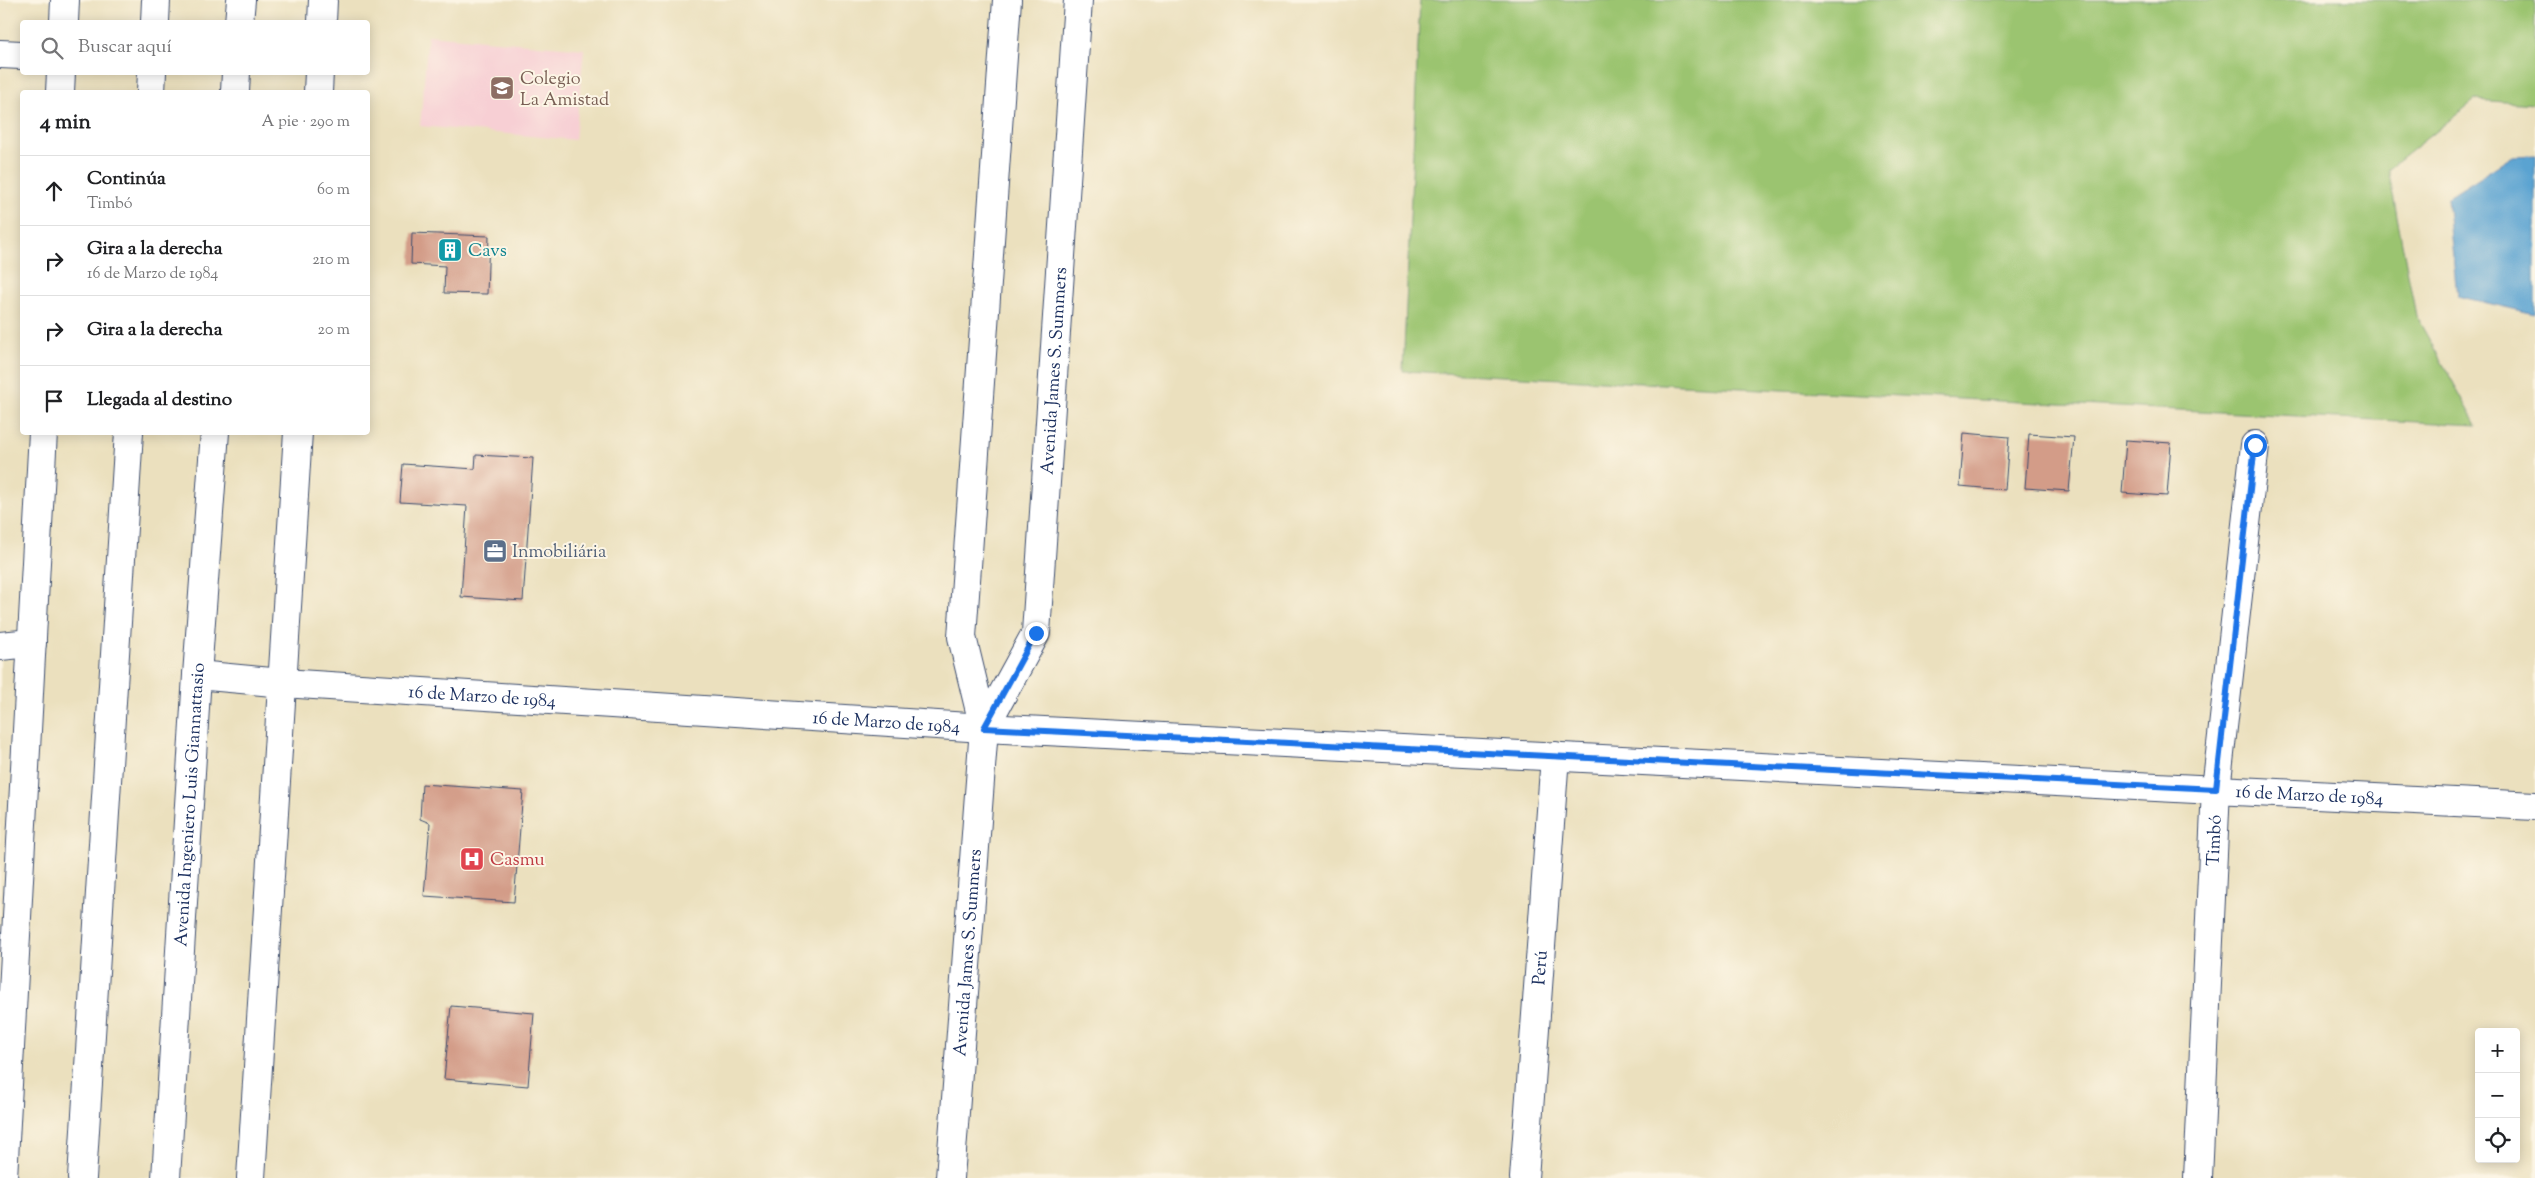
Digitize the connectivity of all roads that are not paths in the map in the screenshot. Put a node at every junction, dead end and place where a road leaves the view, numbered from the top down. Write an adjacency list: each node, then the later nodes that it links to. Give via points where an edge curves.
1 (65, 0): 7 (street)
2 (156, 0): 8 (street)
3 (241, 0): 9 (street)
4 (323, 0): 10 (street)
5 (1007, 0): 30 (street, Avenida James S. Summers, via 962,637)
6 (1078, 0): 30 (street, Avenida James S. Summers, via 1036,633)
7 (64, 20)
8 (155, 20)
9 (239, 20)
10 (322, 20)
11 (0, 54): 12 (street)
12 (20, 55)
13 (61, 75): 17 (street)
14 (152, 75): 18 (street)
15 (236, 75): 19 (street)
16 (319, 75): 20 (street)
17 (60, 90)
18 (151, 90)
19 (235, 90)
20 (318, 90)
21 (43, 435): 26 (street)
22 (129, 435): 35 (street)
23 (215, 435): 28 (street, Avenida Ingeniero Luis Giannattasio)
24 (298, 435): 29 (street)
25 (2255, 445): 32 (street, Timbó)
26 (32, 644): 27 (street); 34 (street)
27 (0, 646)
28 (197, 675): 29 (street, 16 de Marzo de 1984); 36 (street, Avenida Ingeniero Luis Giannattasio)
29 (283, 683): 30 (street, 16 de Marzo de 1984); 37 (street)
30 (984, 728): 31 (street, 16 de Marzo de 1984); 38 (street, Avenida James S. Summers)
31 (1555, 756): 32 (street, 16 de Marzo de 1984); 39 (street, Perú)
32 (2216, 789): 33 (street, 16 de Marzo de 1984); 40 (street, Timbó)
33 (2535, 806)
34 (3, 1178)
35 (82, 1178)
36 (166, 1178)
37 (251, 1178)
38 (950, 1178)
39 (1524, 1178)
40 (2198, 1178)

